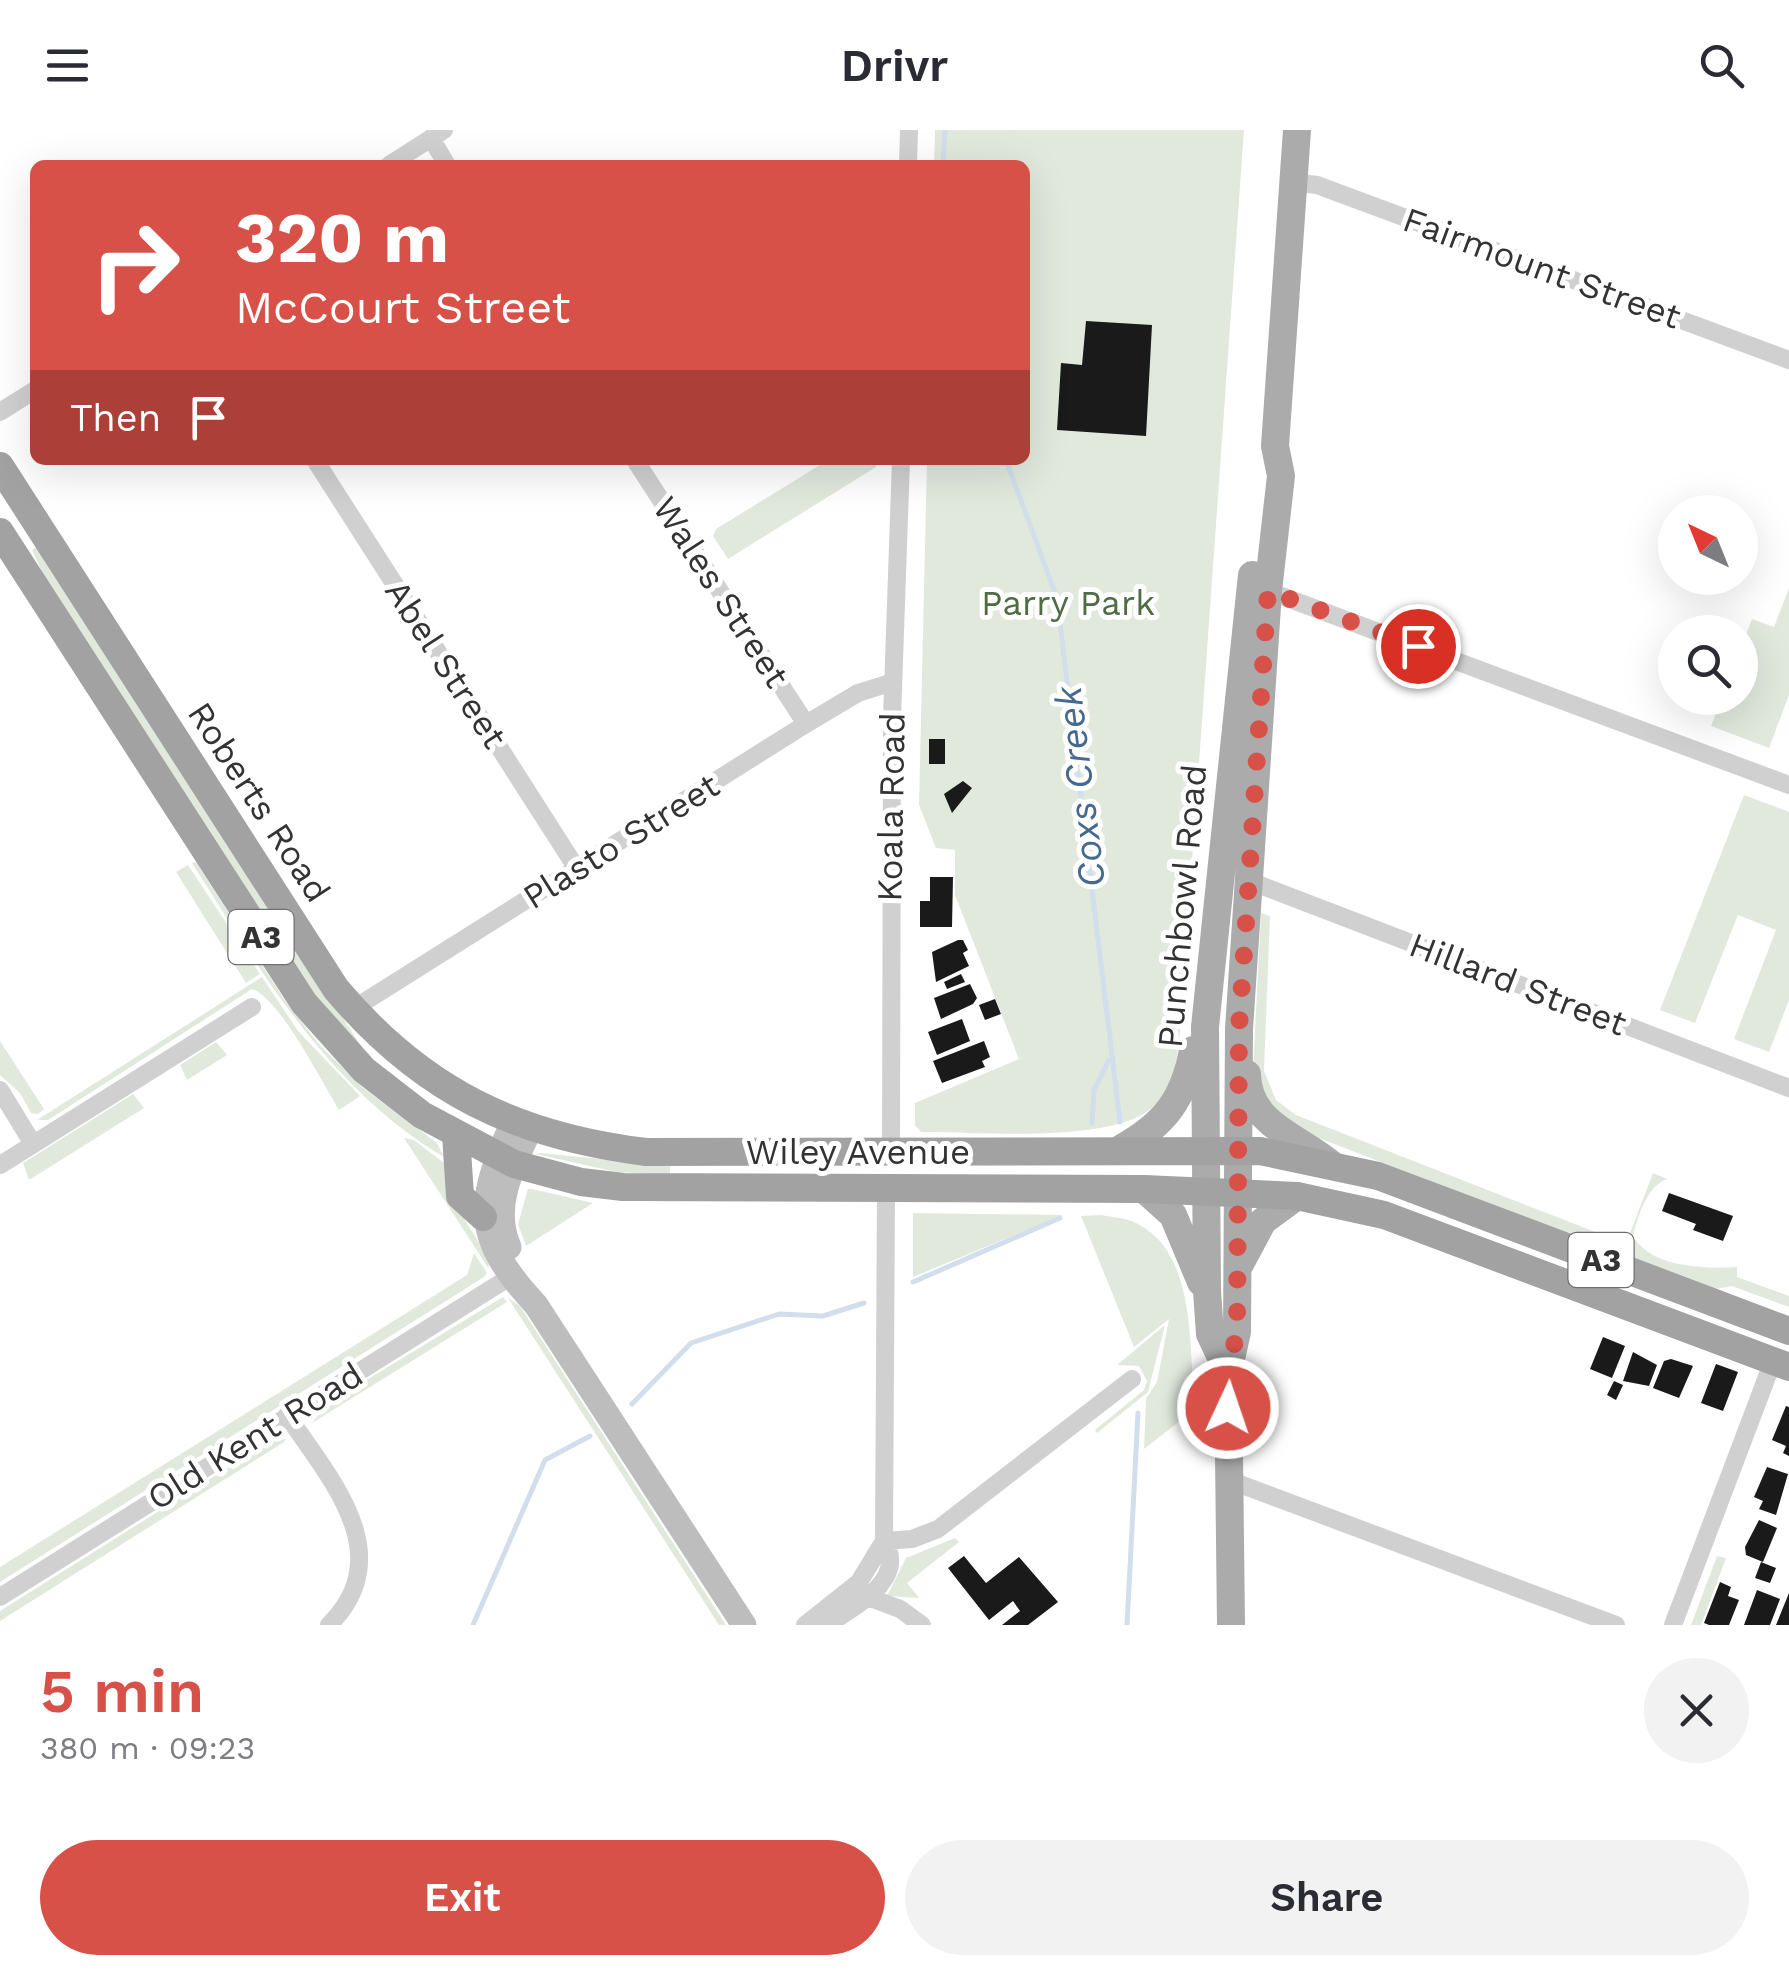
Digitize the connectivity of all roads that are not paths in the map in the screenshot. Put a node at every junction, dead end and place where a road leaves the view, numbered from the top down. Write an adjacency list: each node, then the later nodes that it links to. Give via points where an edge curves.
1 (405, 130): 4 (street)
2 (909, 130): 7 (street)
3 (1298, 130): 8 (main road, Punchbowl Road)
4 (430, 138): 5 (street); 6 (street)
5 (397, 160)
6 (445, 160)
7 (908, 160)
8 (1293, 182): 9 (street, Fairmount Street, via 1318,185); 17 (main road, Punchbowl Road, via 1275,446 1264,476)
9 (1789, 360)
10 (30, 393): 11 (street)
11 (0, 412)
12 (317, 465): 21 (street, Abel Street)
13 (638, 465): 19 (street, Wales Street)
14 (901, 465): 18 (street, Koala Road)
15 (0, 466): 24 (highway, Roberts Road / A3, via 304,942)
16 (0, 532): 30 (highway, Roberts Road / A3, via 304,1002 364,1070)
17 (1260, 588): 20 (street); 22 (main road, Punchbowl Road); 25 (main road, Punchbowl Road)
18 (893, 682): 19 (street, Plasto Street, via 858,693); 35 (street, Koala Road)
19 (806, 724): 21 (street, Plasto Street)
20 (1789, 785)
21 (577, 869): 24 (street, Plasto Street)
22 (1246, 880): 26 (main road, Punchbowl Road); 27 (street, Hillard Street)
23 (252, 1007): 31 (street)
24 (353, 1008): 29 (highway, Roberts Road / A3, via 442,1085)
25 (1205, 1026): 32 (main road, via 1174,1107); 34 (main road, Punchbowl Road)
26 (1239, 1029): 33 (main road, Punchbowl Road); 37 (main road, via 1254,1106)
27 (1789, 1088)
28 (0, 1090): 31 (street)
29 (521, 1125): 35 (highway, Wiley Avenue / A3, via 646,1152); 36 (main road)
30 (456, 1135): 36 (highway, Roberts Road / A3); 44 (highway, via 460,1196)
31 (34, 1144): 38 (street)
32 (1122, 1148): 34 (highway, Wiley Avenue / A3); 35 (highway, Wiley Avenue / A3)
33 (1236, 1151): 34 (highway, A3); 37 (highway, A3); 42 (main road, Punchbowl Road)
34 (1204, 1152): 41 (main road, Punchbowl Road)
35 (890, 1154)
36 (506, 1160): 39 (highway, Wiley Avenue / A3, via 623,1188); 44 (main road, via 488,1182); 48 (main road, via 501,1221)
37 (1331, 1164): 49 (highway, A3)
38 (0, 1166)
39 (886, 1189): 40 (highway, Wiley Avenue / A3); 55 (street)
40 (1144, 1189): 41 (highway, Wiley Avenue / A3); 47 (main road, via 1173,1215)
41 (1205, 1190): 42 (highway, A3); 47 (main road, Punchbowl Road)
42 (1236, 1192): 43 (highway, A3); 45 (main road, Punchbowl Road)
43 (1297, 1196): 45 (main road, via 1263,1222); 50 (highway, A3, via 1384,1215)
44 (483, 1217): 46 (main road)
45 (1236, 1274): 51 (main road, Punchbowl Road, via 1237,1332)
46 (510, 1276): 48 (main road); 53 (street, Old Kent Road)
47 (1207, 1292): 51 (main road, Punchbowl Road, via 1210,1334)
48 (536, 1304): 60 (main road)
49 (1789, 1331)
50 (1781, 1364): 65 (street)
51 (1228, 1372): 54 (main road, Punchbowl Road)
52 (1132, 1379): 55 (street, via 938,1529)
53 (288, 1415): 56 (street, Old Kent Road); 59 (street, via 359,1532 352,1593)
54 (1229, 1480): 63 (main road, Punchbowl Road); 64 (street)
55 (884, 1540): 57 (street, via 891,1569); 61 (street, via 860,1582)
56 (0, 1597)
57 (868, 1597): 58 (street); 62 (street)
58 (919, 1621)
59 (329, 1625)
60 (744, 1625)
61 (805, 1625)
62 (827, 1625)
63 (1231, 1625)
64 (1616, 1625)
65 (1673, 1625)

